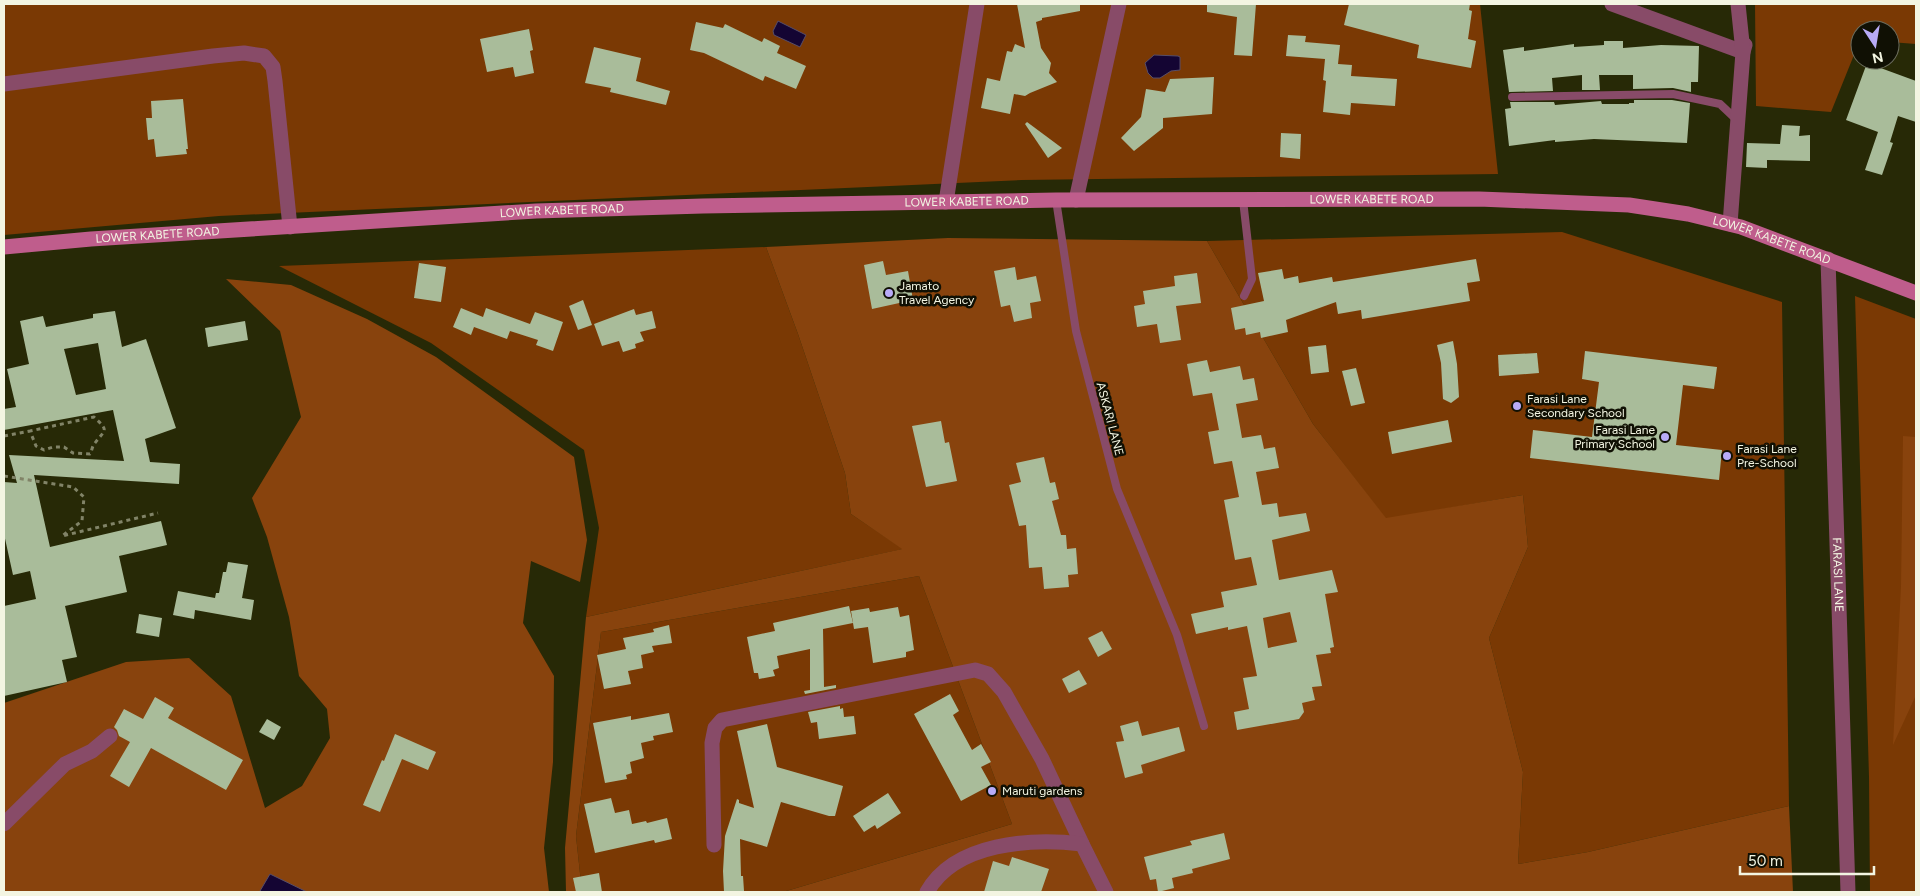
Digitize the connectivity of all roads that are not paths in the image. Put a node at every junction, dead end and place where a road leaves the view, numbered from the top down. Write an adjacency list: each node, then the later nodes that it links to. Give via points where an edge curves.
1 (977, 4): 13 (street)
2 (1119, 4): 11 (street)
3 (1612, 4): 6 (street)
4 (1738, 4): 6 (street)
5 (1748, 4): 6 (street, via 1747,40)
6 (1743, 52): 9 (street)
7 (4, 84): 15 (street, via 213,56 244,53 264,56 273,67 275,80)
8 (1512, 97): 9 (lane, via 1673,94 1720,104)
9 (1738, 121): 14 (street)
10 (1056, 200): 11 (main road, LOWER KABETE ROAD); 13 (main road, LOWER KABETE ROAD); 20 (lane, ASKARI LANE, via 1076,331 1117,489 1177,635)
11 (1076, 200): 12 (main road, LOWER KABETE ROAD)
12 (1243, 200): 14 (main road, LOWER KABETE ROAD, via 1460,198 1629,205); 19 (lane, via 1252,279)
13 (946, 202): 15 (main road, LOWER KABETE ROAD, via 556,211)
14 (1730, 224): 17 (main road, LOWER KABETE ROAD)
15 (290, 227): 16 (main road, LOWER KABETE ROAD)
16 (4, 247)
17 (1828, 259): 18 (main road, LOWER KABETE ROAD); 27 (street, FARASI LANE)
18 (1916, 293)
19 (1244, 296)
20 (1204, 726)
21 (110, 736): 22 (street, via 92,751 65,764)
22 (4, 824)
23 (1082, 844): 24 (street, via 1042,759 1004,692 988,674 976,670 722,720 715,728 712,743); 25 (street, via 1022,842 977,854 950,866); 26 (street)
24 (714, 845)
25 (927, 892)
26 (1106, 892)
27 (1848, 892)

